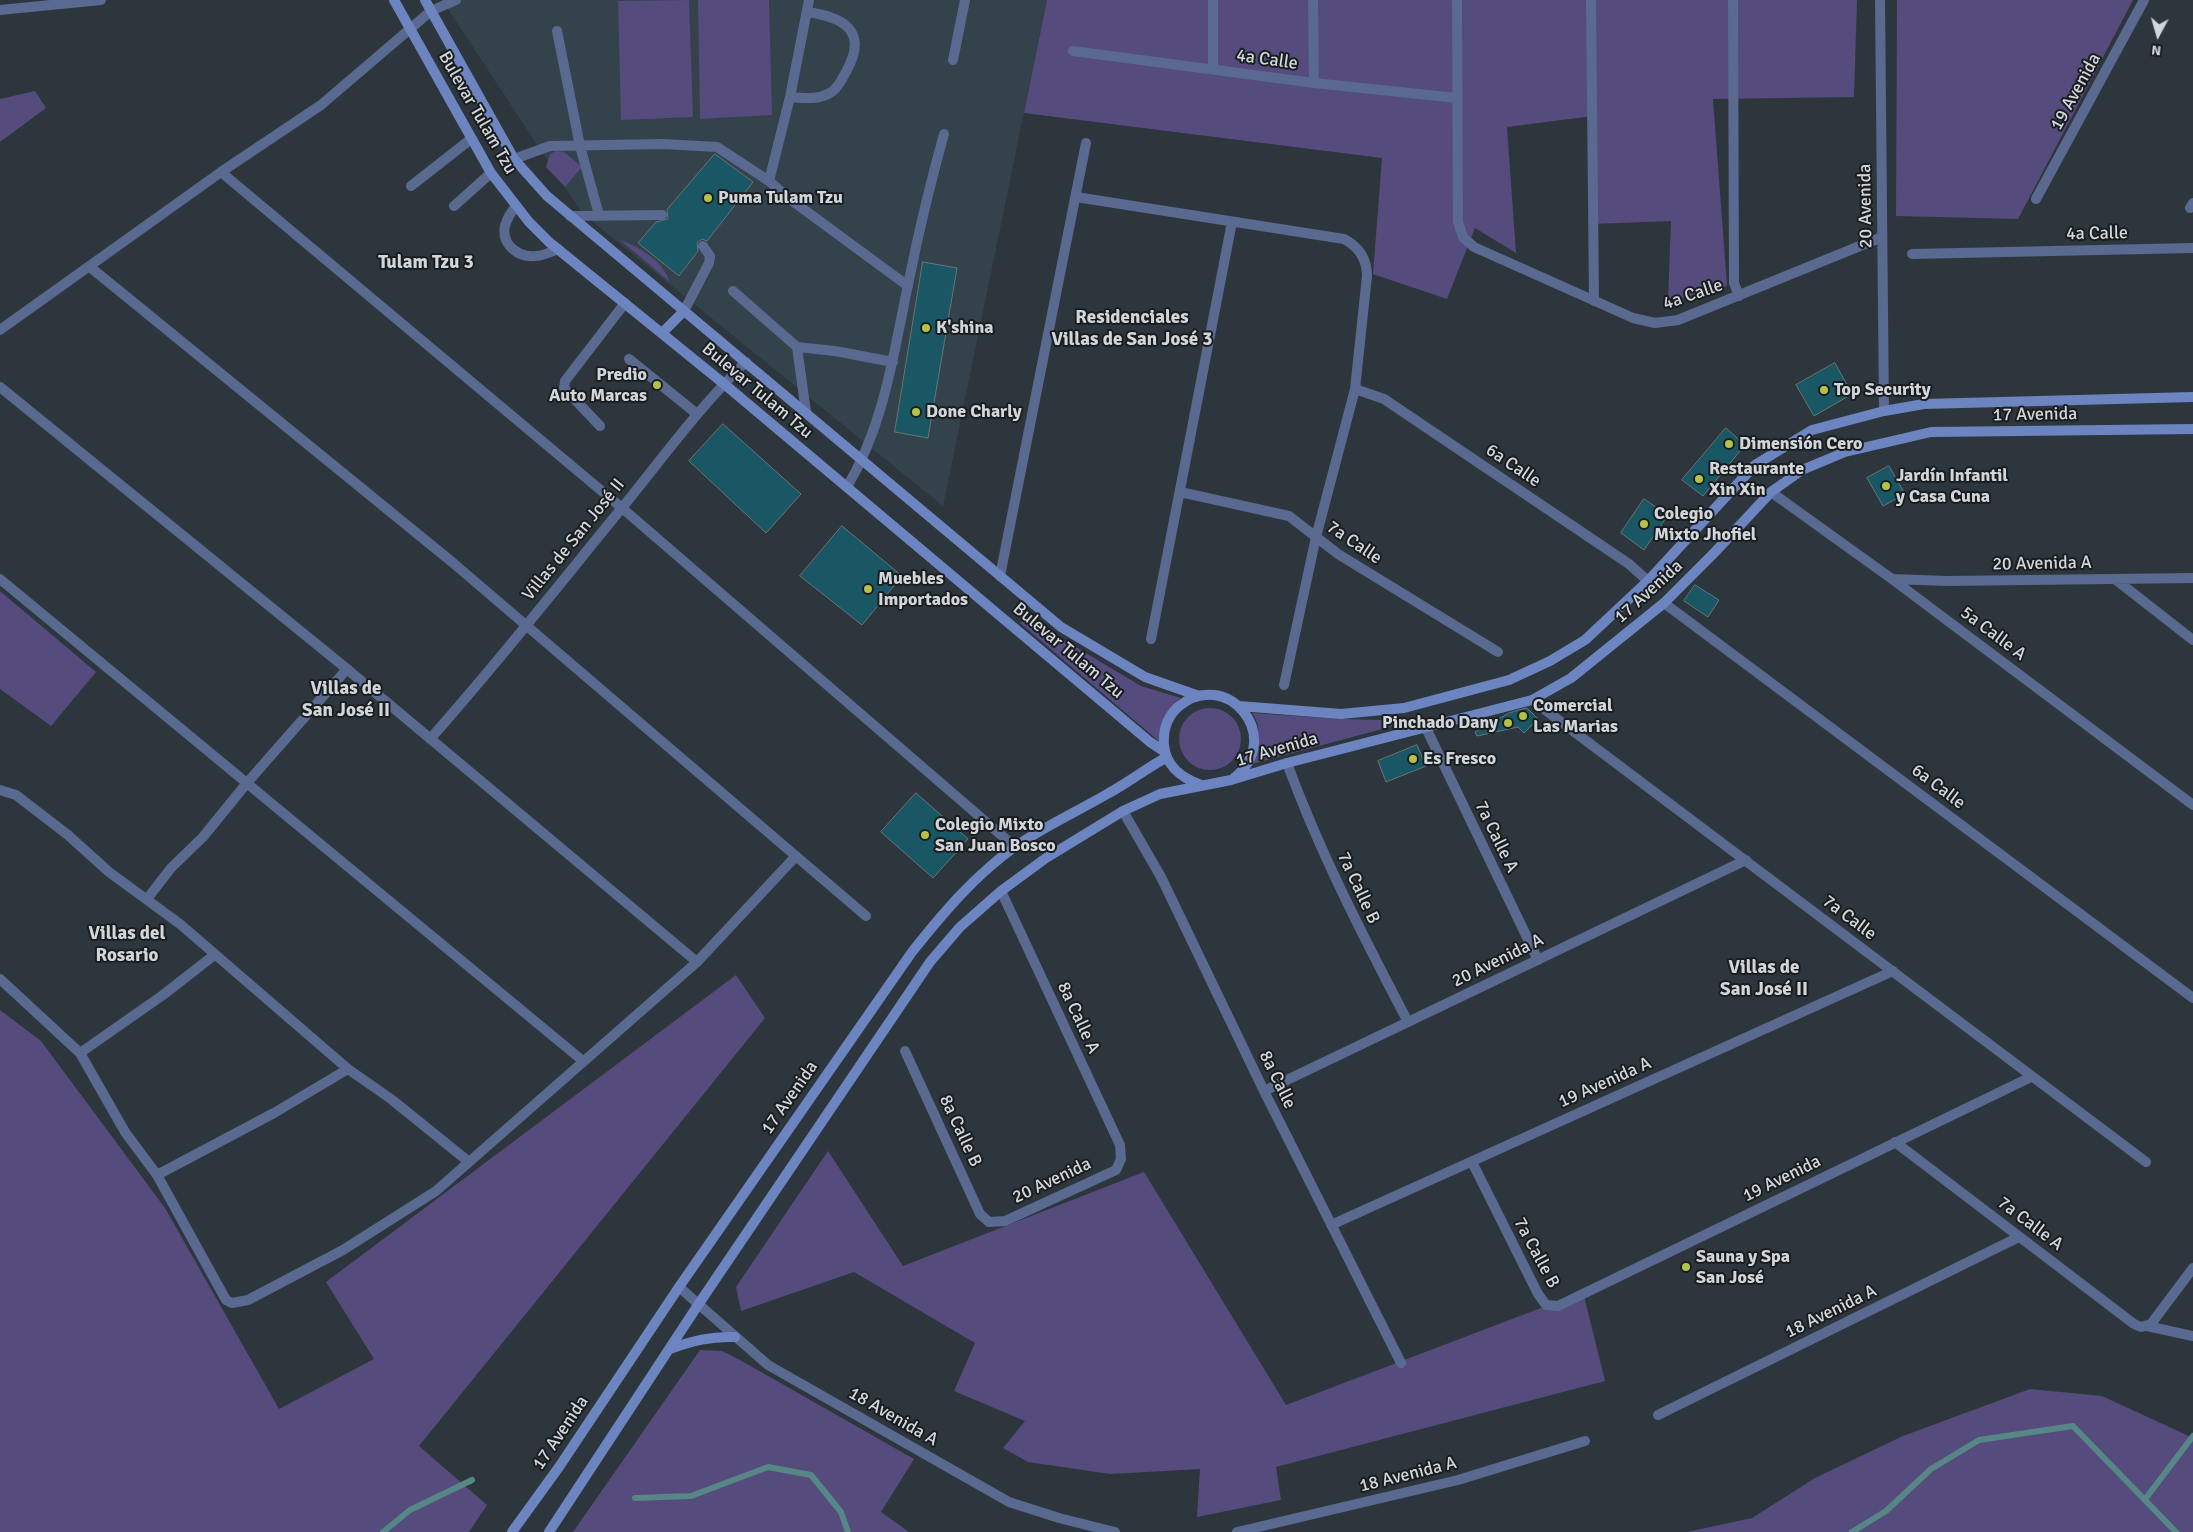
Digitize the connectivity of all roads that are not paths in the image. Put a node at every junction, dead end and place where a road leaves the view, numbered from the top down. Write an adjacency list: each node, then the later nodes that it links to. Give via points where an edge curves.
1 (101, 0): 14 (street)
2 (394, 0): 17 (main road, Bulevar Tulam Tzu)
3 (425, 0): 15 (main road, Bulevar Tulam Tzu)
4 (456, 0): 15 (street)
5 (809, 0): 16 (street)
6 (965, 0): 20 (street)
7 (1212, 0): 21 (street)
8 (1313, 0): 22 (street)
9 (1457, 0): 24 (street)
10 (1591, 0): 51 (street)
11 (1733, 0): 50 (street, via 1734,283)
12 (1880, 0): 42 (street, 20 Avenida)
13 (2144, 0): 35 (street, 19 Avenida)
14 (0, 10)
15 (431, 11): 17 (street); 29 (main road, Bulevar Tulam Tzu)
16 (807, 12): 23 (street); 23 (street, via 826,14 850,28 856,41 853,59 838,85 828,94 811,98)
17 (411, 30): 26 (main road, Bulevar Tulam Tzu); 30 (street, via 321,105)
18 (557, 31): 28 (street)
19 (1073, 51): 21 (street, 4a Calle)
20 (953, 60)
21 (1213, 69): 22 (street, 4a Calle)
22 (1314, 83): 24 (street, 4a Calle)
23 (790, 97): 32 (street)
24 (1457, 98): 51 (street, 4a Calle, via 1458,222 1463,237 1474,247)
25 (944, 134): 48 (street)
26 (472, 139): 31 (main road, Bulevar Tulam Tzu); 33 (street)
27 (1086, 142): 34 (street)
28 (580, 146): 29 (street, via 550,146); 32 (street, via 663,144 717,147); 40 (street)
29 (514, 159): 39 (main road, Bulevar Tulam Tzu)
30 (222, 172): 47 (street); 73 (street)
31 (491, 173): 36 (street); 37 (main road, Bulevar Tulam Tzu)
32 (769, 181): 48 (street)
33 (412, 186)
34 (1076, 197): 41 (street); 75 (street)
35 (2036, 198)
36 (454, 206)
37 (516, 206): 45 (main road, Bulevar Tulam Tzu); 45 (street, via 504,228 509,246 520,255 535,256)
38 (662, 215): 40 (street)
39 (570, 216): 40 (street); 53 (main road, Bulevar Tulam Tzu)
40 (599, 216)
41 (1232, 222): 62 (street, via 1344,239 1362,254 1367,276); 71 (street)
42 (1882, 237): 50 (street, 4a Calle); 64 (street, 20 Avenida)
43 (703, 246): 53 (street, via 710,256 709,264)
44 (2193, 248): 46 (street, 4a Calle)
45 (558, 249): 52 (main road, Bulevar Tulam Tzu)
46 (1912, 254)
47 (90, 267): 54 (street); 82 (street)
48 (908, 286): 59 (street)
49 (733, 292): 56 (street)
50 (1738, 296): 51 (street, 4a Calle, via 1678,320 1655,323 1633,318)
51 (1594, 301)
52 (625, 304): 55 (main road, Bulevar Tulam Tzu); 67 (street, via 565,381 564,388)
53 (684, 312): 55 (main road); 58 (main road, Bulevar Tulam Tzu)
54 (0, 330)
55 (662, 333): 60 (main road, Bulevar Tulam Tzu)
56 (797, 347): 59 (street); 65 (street)
57 (629, 359): 66 (street)
58 (746, 362): 60 (street, Villas de San José II); 65 (main road, Bulevar Tulam Tzu)
59 (893, 362): 69 (street, via 879,418)
60 (723, 384): 66 (street, Villas de San José II); 70 (main road, Bulevar Tulam Tzu)
61 (0, 387): 86 (street)
62 (1355, 389): 74 (street); 80 (street, 6a Calle, via 1392,405 1629,564)
63 (2193, 397): 64 (main road, 17 Avenida, via 1924,404)
64 (1884, 411): 80 (main road, 17 Avenida, via 1812,430 1756,466)
65 (806, 412): 69 (main road, Bulevar Tulam Tzu)
66 (697, 414): 73 (street, Villas de San José II)
67 (600, 426)
68 (2193, 429): 72 (main road, 17 Avenida, via 1931,432 1845,452 1802,470)
69 (863, 460): 70 (street); 75 (main road, Bulevar Tulam Tzu)
70 (847, 487): 93 (main road, Bulevar Tulam Tzu)
71 (1180, 492): 74 (street, 7a Calle, via 1289,516); 83 (street)
72 (1771, 492): 78 (street, 5a Calle A); 81 (main road, 17 Avenida)
73 (622, 508): 82 (street, Villas de San José II); 101 (street)
74 (1316, 537): 85 (street, 7a Calle, via 1338,554); 87 (street)
75 (1000, 576): 88 (main road, Bulevar Tulam Tzu, via 1061,627 1145,678)
76 (2193, 578): 79 (street, 20 Avenida A)
77 (0, 579): 96 (street)
78 (1892, 579): 79 (street, 20 Avenida A); 99 (street, 5a Calle A)
79 (2115, 579): 84 (street)
80 (1648, 581): 90 (main road, 17 Avenida, via 1585,640 1509,680 1404,708 1341,714)
81 (1664, 603): 89 (main road, 17 Avenida, via 1571,678); 112 (street, 6a Calle)
82 (526, 626): 92 (street, Villas de San José II); 102 (street)
83 (1151, 638)
84 (2193, 640)
85 (1498, 652)
86 (347, 669): 92 (street); 96 (street)
87 (1284, 685)
88 (1199, 696): 90 (main road, via 1227,698); 93 (main road, via 1174,711 1167,723 1164,738)
89 (1532, 700): 91 (main road, 17 Avenida); 103 (street, 7a Calle)
90 (1239, 706): 95 (main road, via 1254,731 1255,745 1251,759)
91 (1426, 728): 94 (main road, 17 Avenida); 108 (street, 7a Calle A)
92 (430, 739): 109 (street)
93 (1166, 754): 97 (main road, via 1174,770 1187,780); 101 (main road, 17 Avenida, via 1109,793)
94 (1288, 763): 95 (main road, 17 Avenida); 113 (street, 7a Calle B, via 1301,801 1350,910)
95 (1231, 780): 97 (main road)
96 (246, 784): 105 (street, via 203,838 171,868); 116 (street)
97 (1202, 785): 100 (main road, via 1160,794)
98 (0, 790): 105 (street, via 16,796)
99 (2193, 805)
100 (1123, 811): 104 (main road, via 1046,858); 119 (street, 8a Calle, via 1162,877)
101 (1015, 847): 130 (main road, 17 Avenida, via 965,888 912,952)
102 (796, 856): 106 (street); 109 (street)
103 (1746, 860): 108 (street, 20 Avenida A); 110 (street, 7a Calle)
104 (1001, 891): 121 (street, 8a Calle A, via 1120,1145); 131 (main road, via 960,927 930,962)
105 (147, 899): 107 (street)
106 (866, 916)
107 (214, 956): 115 (street); 117 (street)
108 (1538, 960): 113 (street, 20 Avenida A)
109 (697, 962): 116 (street)
110 (1893, 971): 118 (street, 7a Calle); 123 (street, 19 Avenida A)
111 (0, 979): 115 (street)
112 (2193, 998)
113 (1408, 1022): 119 (street, 20 Avenida A)
114 (905, 1051): 126 (street, 8a Calle B, via 980,1214)
115 (80, 1053): 125 (street, via 125,1132)
116 (583, 1061): 122 (street)
117 (348, 1069): 122 (street); 125 (street, via 274,1113)
118 (2031, 1077): 120 (street, 19 Avenida); 124 (street, 7a Calle)
119 (1264, 1092): 127 (street, 8a Calle)
120 (1895, 1142): 128 (street, 7a Calle A); 132 (street, 19 Avenida, via 1558,1306)
121 (1121, 1159): 126 (street, 20 Avenida, via 1116,1170 1005,1221)
122 (469, 1162): 125 (street, via 436,1190 343,1250 248,1300 232,1303 226,1300)
123 (1472, 1162): 127 (street, 19 Avenida A); 132 (street, 7a Calle B)
124 (2146, 1162)
125 (157, 1175)
126 (989, 1222)
127 (1331, 1225): 137 (street, 8a Calle)
128 (2019, 1237): 133 (street, 7a Calle A, via 2128,1320); 138 (street, 18 Avenida A)
129 (2193, 1268): 133 (street, via 2156,1320)
130 (679, 1287): 131 (street, 18 Avenida A); 140 (main road, 17 Avenida)
131 (698, 1305): 135 (street, 18 Avenida A); 136 (main road)
132 (1546, 1305)
133 (2147, 1326): 134 (street, 7a Calle A)
134 (2193, 1336)
135 (735, 1337): 136 (main road, via 693,1340); 142 (street, 18 Avenida A, via 768,1366 1009,1502)
136 (670, 1349): 141 (main road)
137 (1401, 1363)
138 (1658, 1416)
139 (1585, 1441): 143 (street, 18 Avenida A, via 1458,1480)
140 (512, 1532)
141 (549, 1532)
142 (1115, 1532)
143 (1238, 1532)

